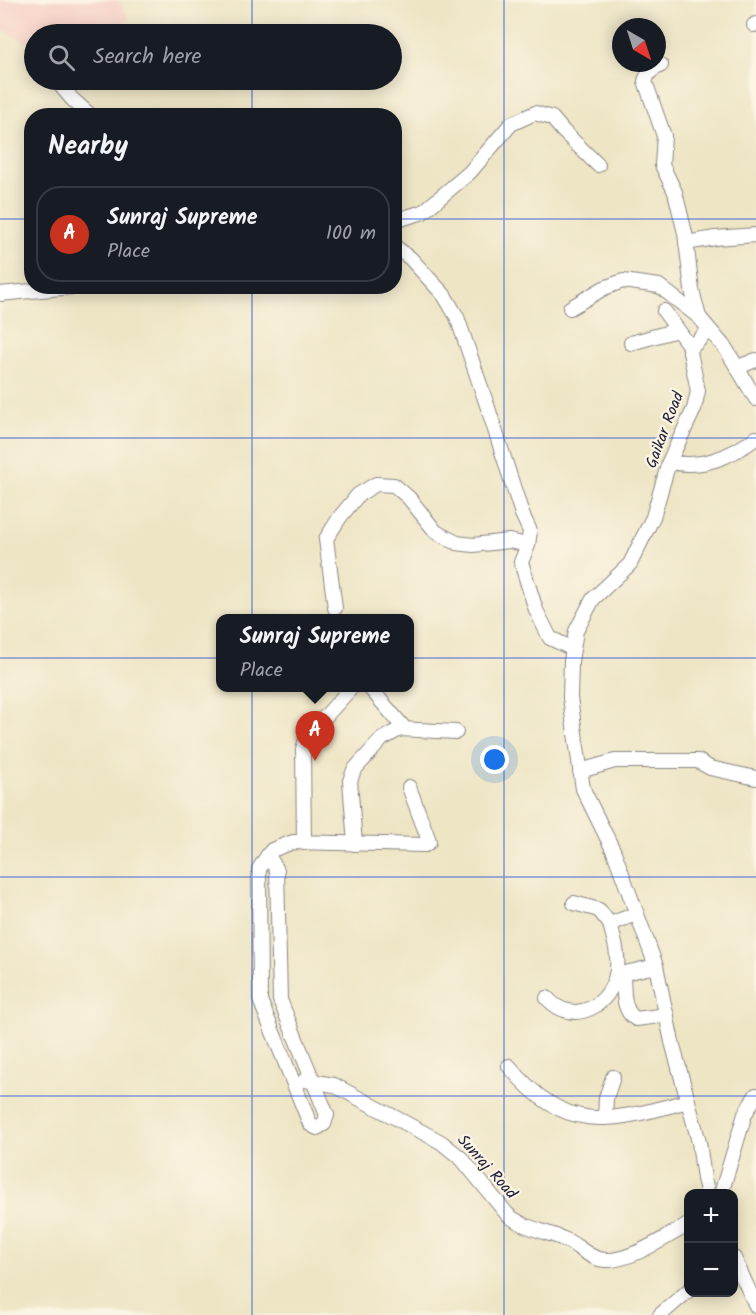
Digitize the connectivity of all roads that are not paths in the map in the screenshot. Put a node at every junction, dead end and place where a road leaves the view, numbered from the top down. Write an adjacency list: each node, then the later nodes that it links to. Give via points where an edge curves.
1 (650, 72): 7 (street, via 645,81 664,135 662,165 675,192)
2 (64, 90): 3 (street)
3 (82, 108)
4 (598, 165): 5 (street, via 552,117 535,113 511,124 470,172 423,212)
5 (402, 219)
6 (756, 235): 7 (street)
7 (686, 243): 13 (street)
8 (402, 252): 23 (street, via 444,295 457,317)
9 (24, 292): 10 (street)
10 (0, 294)
11 (570, 308): 13 (street, via 623,281 659,286)
12 (664, 310): 14 (street)
13 (699, 317): 15 (street)
14 (677, 330): 16 (street); 17 (street)
15 (709, 330): 17 (street); 19 (street)
16 (631, 343)
17 (691, 348): 22 (street, Gaikar Road, via 698,391 694,409)
18 (756, 360): 19 (street)
19 (738, 367): 20 (street)
20 (756, 399)
21 (756, 438): 22 (street, via 736,452 710,461 684,465)
22 (669, 462): 25 (street, Gaikar Road, via 653,517 630,564 593,599 576,630)
23 (529, 538): 24 (street, via 457,543 436,532 409,498 393,485 376,484 358,495 326,539); 25 (street, via 520,562 536,610 550,638)
24 (335, 608)
25 (573, 649): 30 (street, Gaikar Road, via 570,698)
26 (347, 692): 33 (street, via 307,737 303,749)
27 (374, 692): 28 (street)
28 (405, 729): 29 (street); 34 (street, via 390,732 351,775)
29 (456, 732)
30 (580, 771): 31 (street, via 615,761 698,761 710,768); 37 (street, Gaikar Road, via 583,789 614,852)
31 (756, 778)
32 (409, 787): 34 (street, via 427,844)
33 (304, 843): 34 (street); 35 (street, via 293,842)
34 (355, 843)
35 (268, 855): 40 (street, via 277,870); 41 (street, via 259,869)
36 (574, 903): 38 (street, via 599,910)
37 (636, 914): 38 (street); 39 (street, Gaikar Road)
38 (610, 924): 42 (street, via 618,957 617,972 603,1001 590,1009 570,1013)
39 (656, 966): 45 (street, Gaikar Road); 45 (street, via 625,973 626,1006 636,1019)
40 (279, 983): 41 (street); 43 (street)
41 (260, 984): 44 (street, via 260,1000)
42 (547, 998)
43 (283, 1008): 44 (street); 49 (street)
44 (266, 1014): 48 (street)
45 (667, 1015): 51 (street, Gaikar Road)
46 (509, 1066): 52 (street, via 522,1082 555,1107 588,1118)
47 (613, 1077): 52 (street)
48 (291, 1078): 49 (street, Sunraj Road); 49 (street, via 310,1124 317,1128 327,1115)
49 (313, 1081): 55 (street, Sunraj Road, via 334,1085 441,1142 462,1159 515,1221 567,1240 597,1259 626,1257)
50 (756, 1095): 54 (street, via 745,1114)
51 (688, 1101): 52 (street); 53 (street, Gaikar Road)
52 (605, 1118)
53 (707, 1189)
54 (722, 1189)
55 (684, 1227)
56 (738, 1265): 57 (street)
57 (752, 1289): 59 (street)
58 (684, 1294): 60 (street)
59 (756, 1306)
60 (660, 1315)

